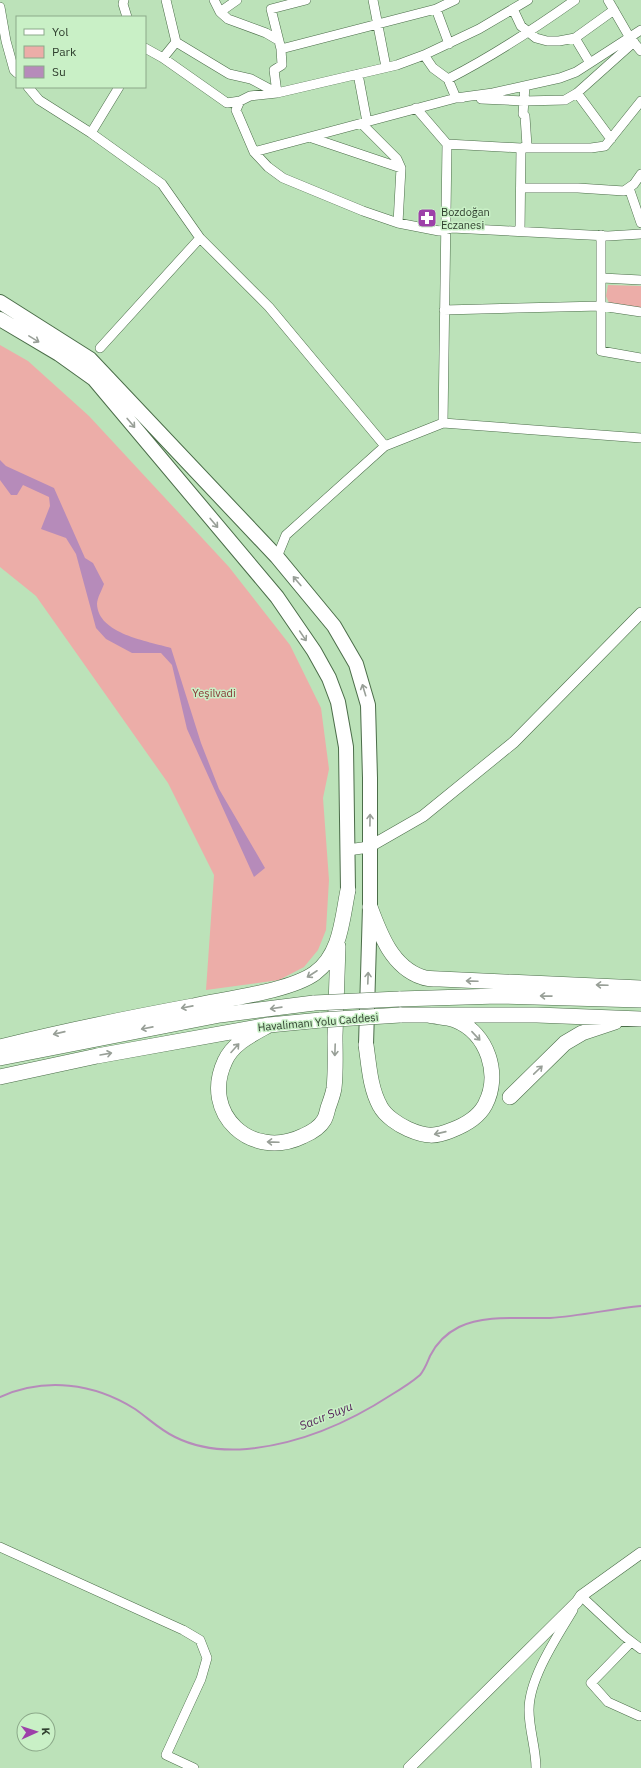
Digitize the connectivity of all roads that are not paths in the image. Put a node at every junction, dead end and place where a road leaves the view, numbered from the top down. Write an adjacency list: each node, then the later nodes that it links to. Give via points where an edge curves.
1 (124, 0): 16 (street)
2 (166, 0): 22 (street)
3 (214, 0): 15 (street)
4 (237, 0): 15 (street)
5 (306, 0): 23 (street, via 271,9)
6 (373, 0): 17 (street)
7 (455, 0): 12 (street)
8 (528, 0): 11 (street)
9 (575, 0): 19 (street)
10 (608, 0): 14 (street)
11 (515, 5): 19 (street, via 521,26); 24 (street, via 479,29)
12 (438, 6): 17 (street); 24 (street)
13 (0, 7): 31 (street, via 6,41)
14 (614, 10): 20 (street); 21 (street)
15 (220, 12): 23 (street, via 228,19 266,33)
16 (127, 16)
17 (378, 24): 23 (street); 30 (street)
18 (641, 30): 21 (street)
19 (530, 32): 20 (street, via 536,38 547,41); 33 (street)
20 (575, 38): 29 (street)
21 (632, 40): 26 (street); 29 (street); 38 (street)
22 (176, 42): 28 (street); 37 (street, via 229,74 251,79)
23 (280, 44): 37 (street, via 282,65 274,70)
24 (449, 44): 27 (street)
25 (146, 49): 28 (street)
26 (641, 51)
27 (424, 55): 30 (street); 33 (street, via 433,68)
28 (163, 58): 40 (street, via 227,103)
29 (590, 64): 34 (street, via 560,78)
30 (386, 67): 32 (street)
31 (16, 72)
32 (358, 74): 37 (street); 44 (street)
33 (448, 79): 39 (street)
34 (525, 86): 39 (street); 41 (street)
35 (29, 88): 45 (street, via 39,100)
36 (119, 88): 45 (street)
37 (277, 93): 40 (street, via 250,96)
38 (577, 93): 41 (street, via 565,100); 47 (street)
39 (456, 98): 41 (street); 43 (street)
40 (240, 101): 50 (street, via 236,110)
41 (524, 101): 49 (street, via 527,146)
42 (641, 101): 47 (street)
43 (416, 108): 44 (street); 48 (street)
44 (365, 123): 46 (street); 51 (street, via 397,159)
45 (91, 133): 61 (street, via 162,184)
46 (312, 138): 50 (street); 51 (street)
47 (611, 139): 49 (street, via 604,146 591,148)
48 (447, 144): 49 (street); 57 (street)
49 (521, 148): 53 (street)
50 (254, 152): 55 (street, via 283,178)
51 (401, 168): 55 (street)
52 (641, 174): 54 (street)
53 (521, 188): 54 (street); 58 (street)
54 (629, 188): 56 (street)
55 (398, 222): 57 (street, via 439,231)
56 (641, 223)
57 (446, 229): 58 (street); 66 (street)
58 (520, 231): 60 (street)
59 (641, 234): 60 (street)
60 (601, 235): 62 (street)
61 (200, 238): 69 (street); 73 (street, via 269,307)
62 (602, 278): 63 (street); 65 (street)
63 (641, 280)
64 (0, 302): 74 (main road, via 90,359)
65 (601, 306): 66 (street); 67 (street); 70 (street, via 601,351)
66 (444, 310): 71 (street)
67 (641, 312)
68 (0, 319): 77 (main road, one-way to 77, via 59,354 94,380 278,597 314,651 329,678 338,702 346,747)
69 (100, 348)
70 (641, 358)
71 (443, 423): 72 (street); 73 (street)
72 (641, 438)
73 (385, 446): 74 (street, via 286,535)
74 (277, 557): 76 (main road, one-way to 74, via 368,705 356,664 334,626)
75 (641, 613): 76 (street, via 514,742 423,816)
76 (370, 847): 77 (street); 79 (main road)
77 (348, 850): 78 (main road)
78 (348, 890): 80 (highway)
79 (370, 907): 81 (highway, one-way to 79, via 440,980 423,977 412,973 388,948); 87 (main road, one-way to 79)
80 (338, 941): 86 (highway, one-way to 86, via 334,1088 324,1120 311,1132 298,1139 283,1142 267,1142 238,1131 228,1121 221,1108 218,1094 225,1060 236,1046); 88 (highway, one-way to 88, via 328,961 316,973 298,983)
81 (641, 988)
82 (641, 1000): 89 (highway, Havalimanı Yolu Caddesi, one-way to 89, bridge, via 498,996 314,1003 205,1018)
83 (428, 1015): 84 (highway, Havalimanı Yolu Caddesi); 86 (highway, Havalimanı Yolu Caddesi, bridge); 87 (highway, one-way to 87, via 456,1020 483,1044 490,1059 491,1084 485,1105 476,1117 463,1125 438,1135 419,1134 400,1126 381,1107 371,1077)
84 (626, 1018): 85 (highway, Havalimanı Yolu Caddesi); 91 (highway, one-way to 84, via 566,1043 582,1034)
85 (641, 1019)
86 (269, 1025): 90 (highway, Havalimanı Yolu Caddesi, one-way to 86, via 97,1056)
87 (366, 1045)
88 (0, 1047)
89 (0, 1058)
90 (0, 1077)
91 (510, 1097)
92 (0, 1548): 98 (street, via 200,1640 207,1658 201,1679 166,1755)
93 (641, 1553): 94 (street)
94 (579, 1599): 95 (street); 99 (street); 100 (street, via 547,1654 532,1691 529,1710)
95 (631, 1642): 96 (street); 97 (street, via 591,1683 608,1702)
96 (641, 1649)
97 (638, 1716)
98 (194, 1768)
99 (409, 1768)
100 (536, 1768)

